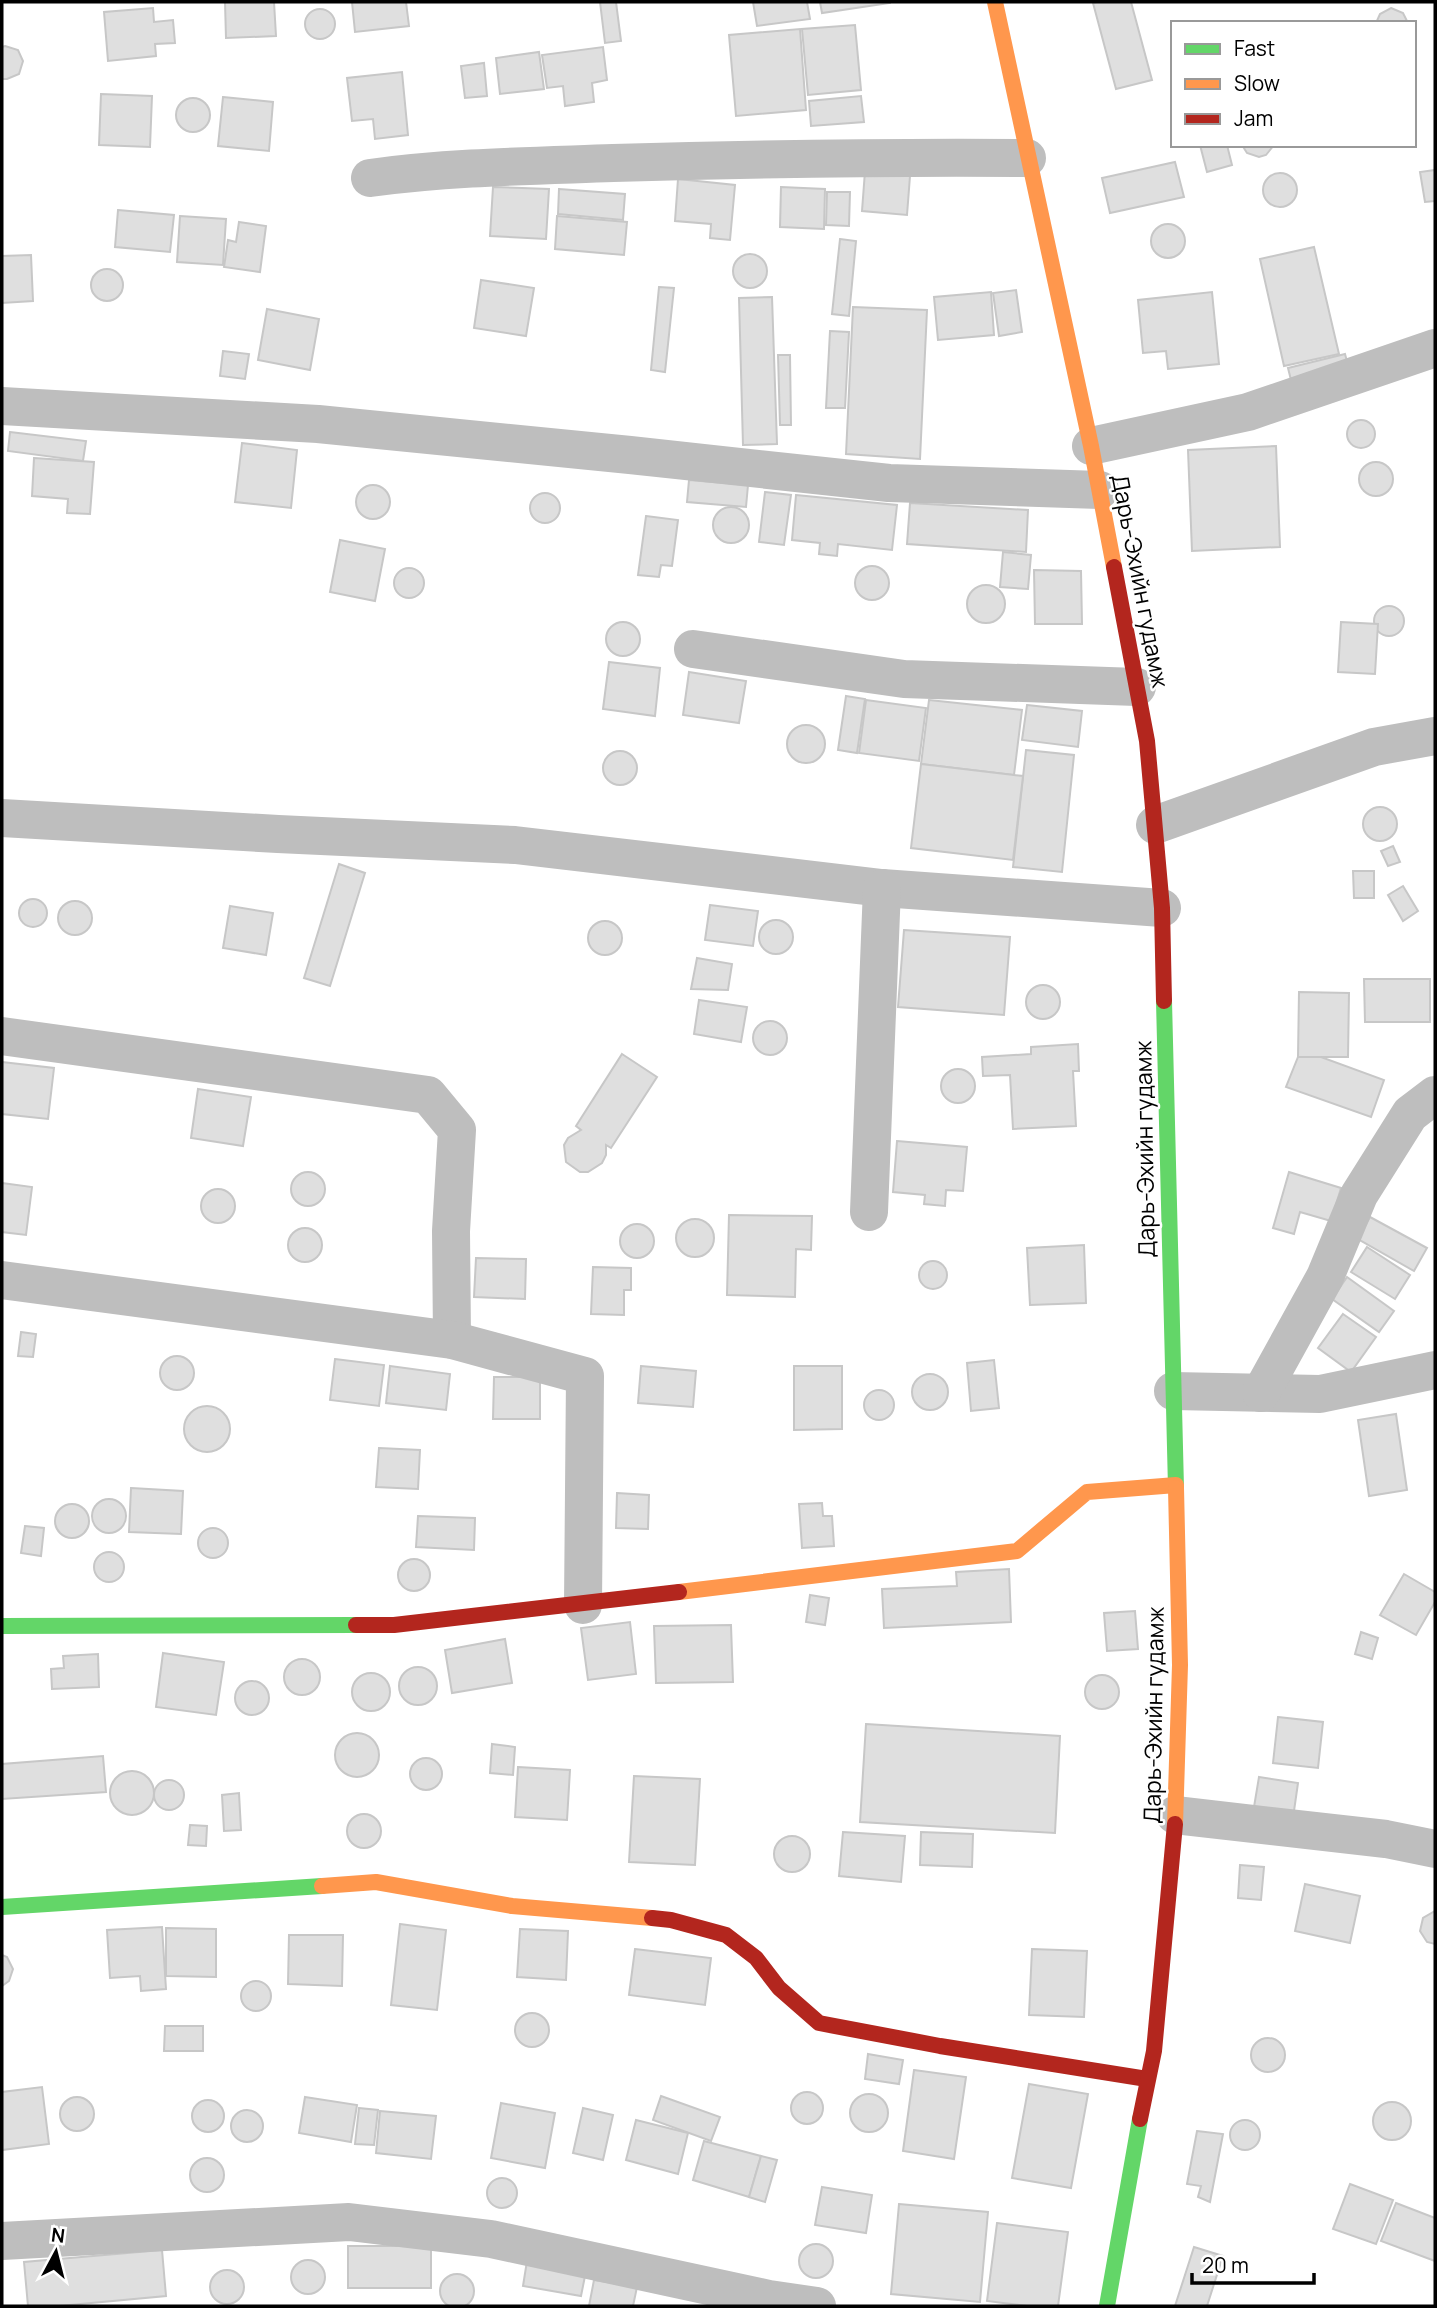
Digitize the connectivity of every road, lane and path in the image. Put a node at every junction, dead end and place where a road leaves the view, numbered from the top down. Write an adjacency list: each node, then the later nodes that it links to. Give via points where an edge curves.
1 (995, 2): 2 (street, Дарь-Эхийн гудамж)
2 (1027, 158): 3 (street, via 711,160 429,170); 6 (street, Дарь-Эхийн гудамж)
3 (370, 178)
4 (1435, 348): 6 (street, via 1248,412)
5 (2, 406): 7 (street, via 318,425 888,483)
6 (1091, 446): 7 (street, Дарь-Эхийн гудамж)
7 (1100, 490): 9 (street, Дарь-Эхийн гудамж)
8 (693, 649): 9 (street, via 904,679)
9 (1137, 687): 12 (street, Дарь-Эхийн гудамж)
10 (1435, 736): 12 (street, via 1374,747)
11 (2, 818): 13 (street, via 515,845)
12 (1155, 825): 14 (street, Дарь-Эхийн гудамж)
13 (882, 888): 14 (street); 17 (street)
14 (1162, 908): 21 (street, Дарь-Эхийн гудамж)
15 (2, 1036): 19 (street, via 428,1095 457,1129 451,1231)
16 (1435, 1095): 22 (street, via 1410,1114 1359,1195 1325,1277)
17 (869, 1213)
18 (2, 1280): 19 (street)
19 (452, 1340): 24 (street, via 584,1376)
20 (1435, 1370): 22 (street, via 1321,1394)
21 (1173, 1391): 22 (street); 23 (street, Дарь-Эхийн гудамж)
22 (1261, 1393)
23 (1176, 1485): 24 (street, via 1087,1492 1017,1551); 26 (street, Дарь-Эхийн гудамж, via 1180,1665)
24 (583, 1605): 25 (street, via 394,1625)
25 (2, 1626)
26 (1175, 1815): 27 (street, via 1386,1839); 29 (street, Дарь-Эхийн гудамж, via 1154,2051)
27 (1435, 1849)
28 (2, 1907): 29 (street, via 376,1882 512,1906 671,1920 726,1935 756,1958 779,1988 819,2023)
29 (1147, 2079): 32 (street, Дарь-Эхийн гудамж)
30 (2, 2241): 31 (street, via 349,2222 491,2239)
31 (817, 2306)
32 (1107, 2306)

